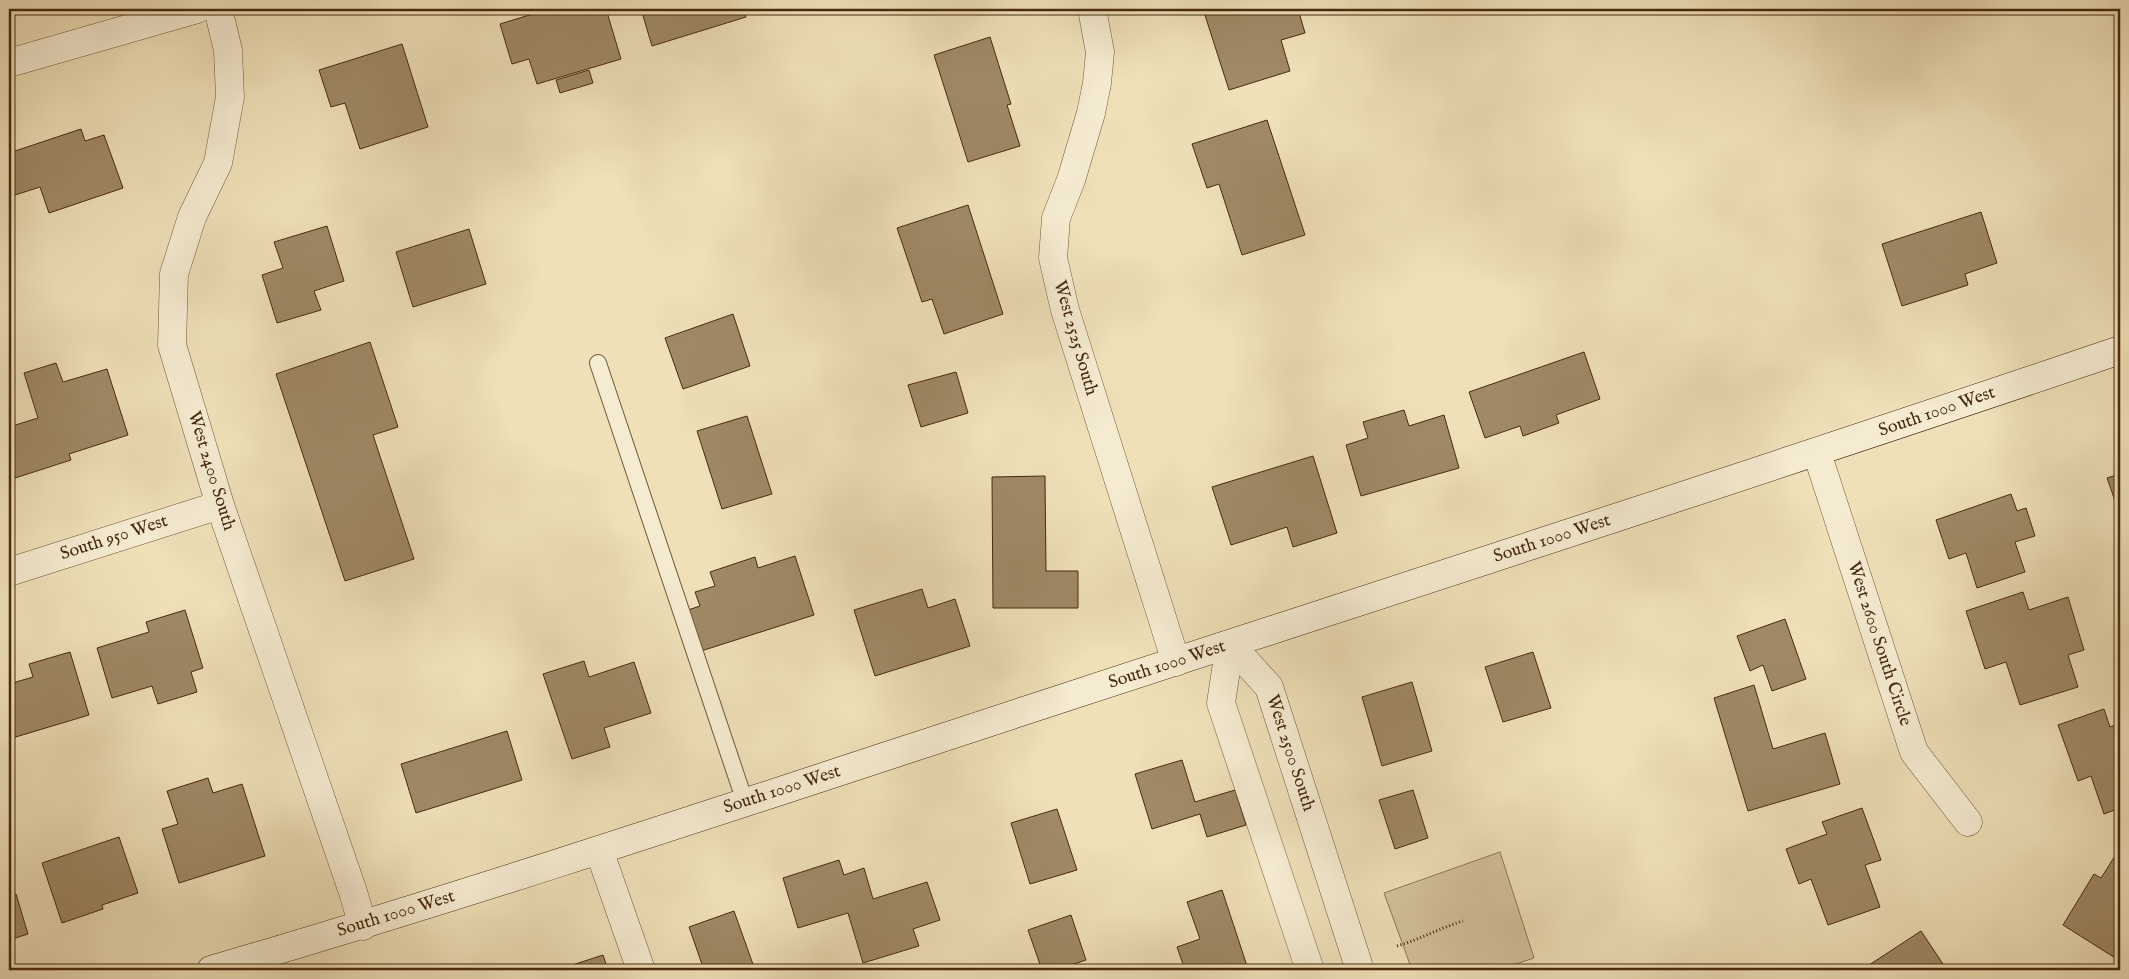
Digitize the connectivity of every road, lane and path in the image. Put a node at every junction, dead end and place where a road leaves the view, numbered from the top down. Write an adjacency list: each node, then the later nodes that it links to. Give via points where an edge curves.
1 (196, 9): 4 (street)
2 (218, 9): 8 (street, West 2400 South, via 228,50 230,96 218,163 192,217 174,274 172,345)
3 (1092, 9): 11 (street, West 2525 South, via 1100,52 1098,84 1056,218 1053,258 1064,310)
4 (9, 64)
5 (2120, 350): 7 (street, South 1000 West)
6 (598, 363): 12 (lane)
7 (1817, 453): 10 (street, South 1000 West); 13 (street, West 2600 South Circle, via 1914,752)
8 (220, 505): 9 (street, South 950 West); 16 (street, West 2400 South)
9 (9, 572)
10 (1230, 644): 11 (street, South 1000 West); 20 (street, via 1221,703); 21 (street, West 2500 South, via 1269,688)
11 (1176, 662): 12 (street, South 1000 West)
12 (745, 802): 14 (street, South 1000 West)
13 (1968, 822)
14 (599, 850): 16 (street, South 1000 West); 19 (street)
15 (1463, 921): 17 (path)
16 (363, 926): 18 (street, South 1000 West)
17 (1397, 946)
18 (211, 970)
19 (641, 970)
20 (1310, 970)
21 (1358, 970)

